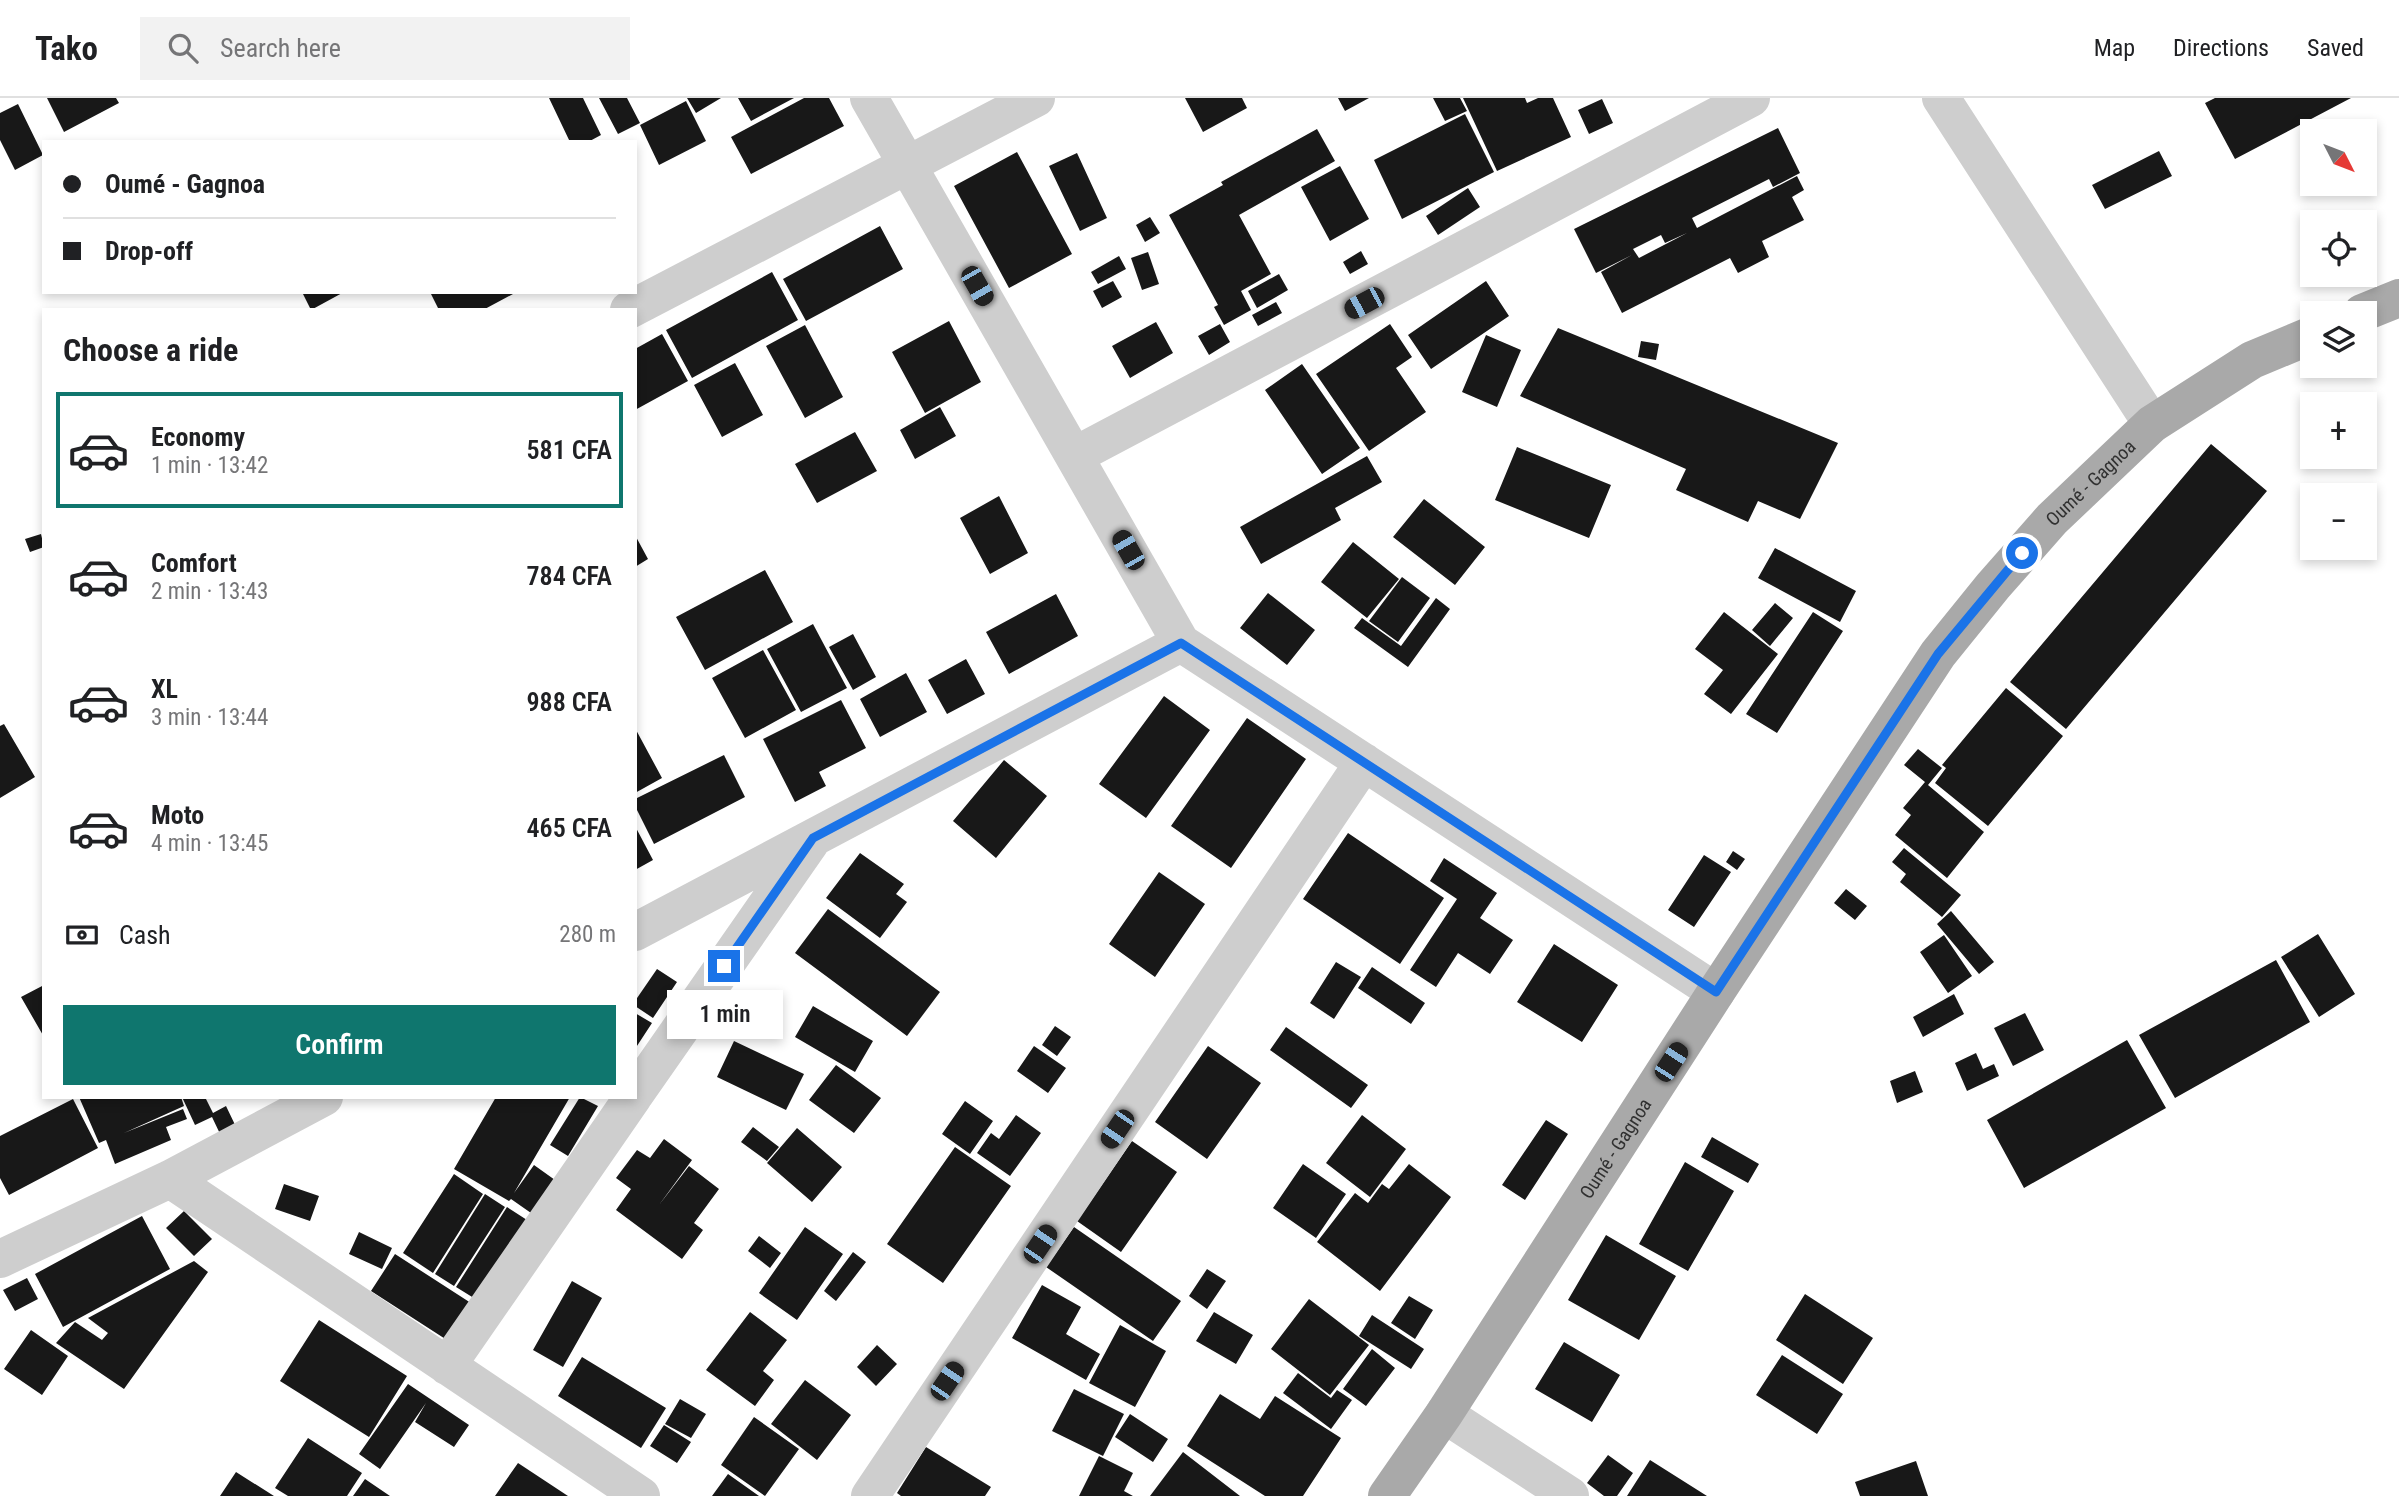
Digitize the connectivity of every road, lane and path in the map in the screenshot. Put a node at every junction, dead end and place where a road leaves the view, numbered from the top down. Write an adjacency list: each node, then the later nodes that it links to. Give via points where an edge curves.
1 (869, 98): 5 (street)
2 (1036, 98): 5 (street)
3 (1751, 98): 11 (street)
4 (1941, 98): 10 (street)
5 (908, 165): 8 (street); 11 (street)
6 (2399, 298): 7 (main road)
7 (2377, 307)
8 (633, 308)
9 (2300, 340): 10 (main road, Oumé - Gagnoa, via 2252,360)
10 (2152, 424): 16 (main road, Oumé - Gagnoa, via 2052,519 1938,654)
11 (1074, 456): 12 (street)
12 (1181, 643): 13 (street); 14 (street)
13 (1364, 762): 16 (street); 25 (street)
14 (813, 838): 15 (street); 17 (street)
15 (637, 931)
16 (1716, 992): 23 (main road, Oumé - Gagnoa)
17 (637, 1092)
18 (320, 1099): 20 (street)
19 (632, 1099): 22 (street)
20 (170, 1179): 21 (street); 22 (street)
21 (0, 1259)
22 (447, 1366): 24 (street)
23 (1444, 1414): 26 (main road, Oumé - Gagnoa); 27 (street)
24 (641, 1496)
25 (870, 1496)
26 (1387, 1496)
27 (1570, 1496)

